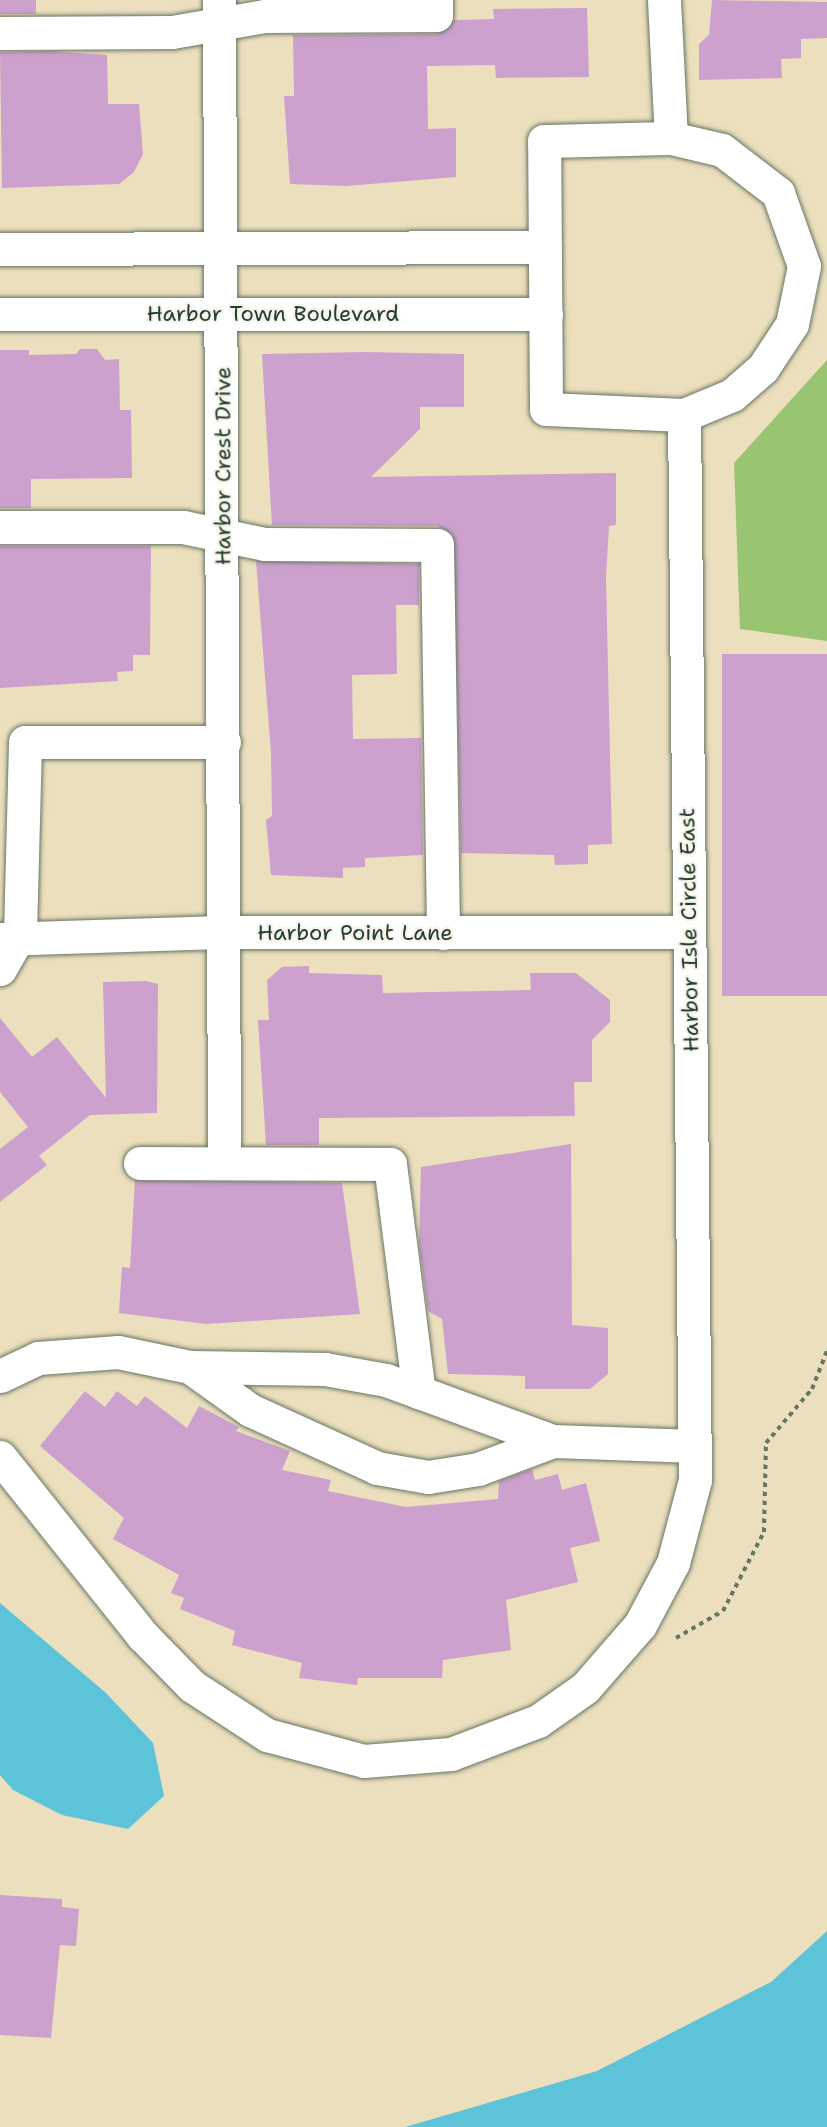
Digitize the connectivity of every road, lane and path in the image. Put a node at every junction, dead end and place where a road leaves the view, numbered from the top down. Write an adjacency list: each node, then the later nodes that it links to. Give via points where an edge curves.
1 (436, 0): 3 (street, via 436,15 265,16)
2 (664, 0): 5 (street)
3 (219, 12): 4 (street, via 172,32); 7 (street, Harbor Crest Drive)
4 (0, 33)
5 (671, 138): 6 (street, via 544,141); 12 (street, via 722,150 778,193 804,266 792,324 763,368 732,395)
6 (545, 247): 7 (street); 11 (street)
7 (221, 248): 8 (street); 10 (street, Harbor Crest Drive)
8 (0, 249)
9 (0, 314): 10 (street, Harbor Town Boulevard)
10 (222, 314): 11 (street, Harbor Town Boulevard); 14 (street, Harbor Crest Drive)
11 (546, 314): 12 (street, via 546,409)
12 (684, 415): 17 (street, Harbor Isle Circle East)
13 (0, 527): 14 (street, via 183,527)
14 (222, 535): 15 (street, Harbor Crest Drive); 18 (street, via 265,544 437,546)
15 (224, 742): 16 (street, Harbor Crest Drive); 19 (street, via 25,742)
16 (221, 932): 18 (street, Harbor Point Lane); 19 (street, Harbor Point Lane); 22 (street, Harbor Crest Drive)
17 (689, 932): 18 (street, Harbor Point Lane); 28 (street, Harbor Isle Circle East)
18 (443, 933)
19 (10, 937): 20 (street)
20 (0, 969)
21 (140, 1163): 22 (street)
22 (224, 1163): 26 (street, via 390,1164)
23 (827, 1350): 30 (path, via 812,1389 766,1443 764,1532 723,1611 690,1634)
24 (190, 1368): 25 (street, via 118,1352 38,1358); 26 (street, via 325,1369); 27 (street, via 250,1410 376,1468 428,1477 478,1469)
25 (0, 1376)
26 (419, 1392): 27 (street)
27 (553, 1441): 28 (street)
28 (695, 1446): 30 (street, Harbor Isle Circle East, via 695,1480 673,1563 640,1625)
29 (0, 1457): 30 (street, Harbor Isle Circle East, via 142,1636 192,1686 267,1735 364,1761 451,1754 538,1721 585,1688)
30 (617, 1652)

